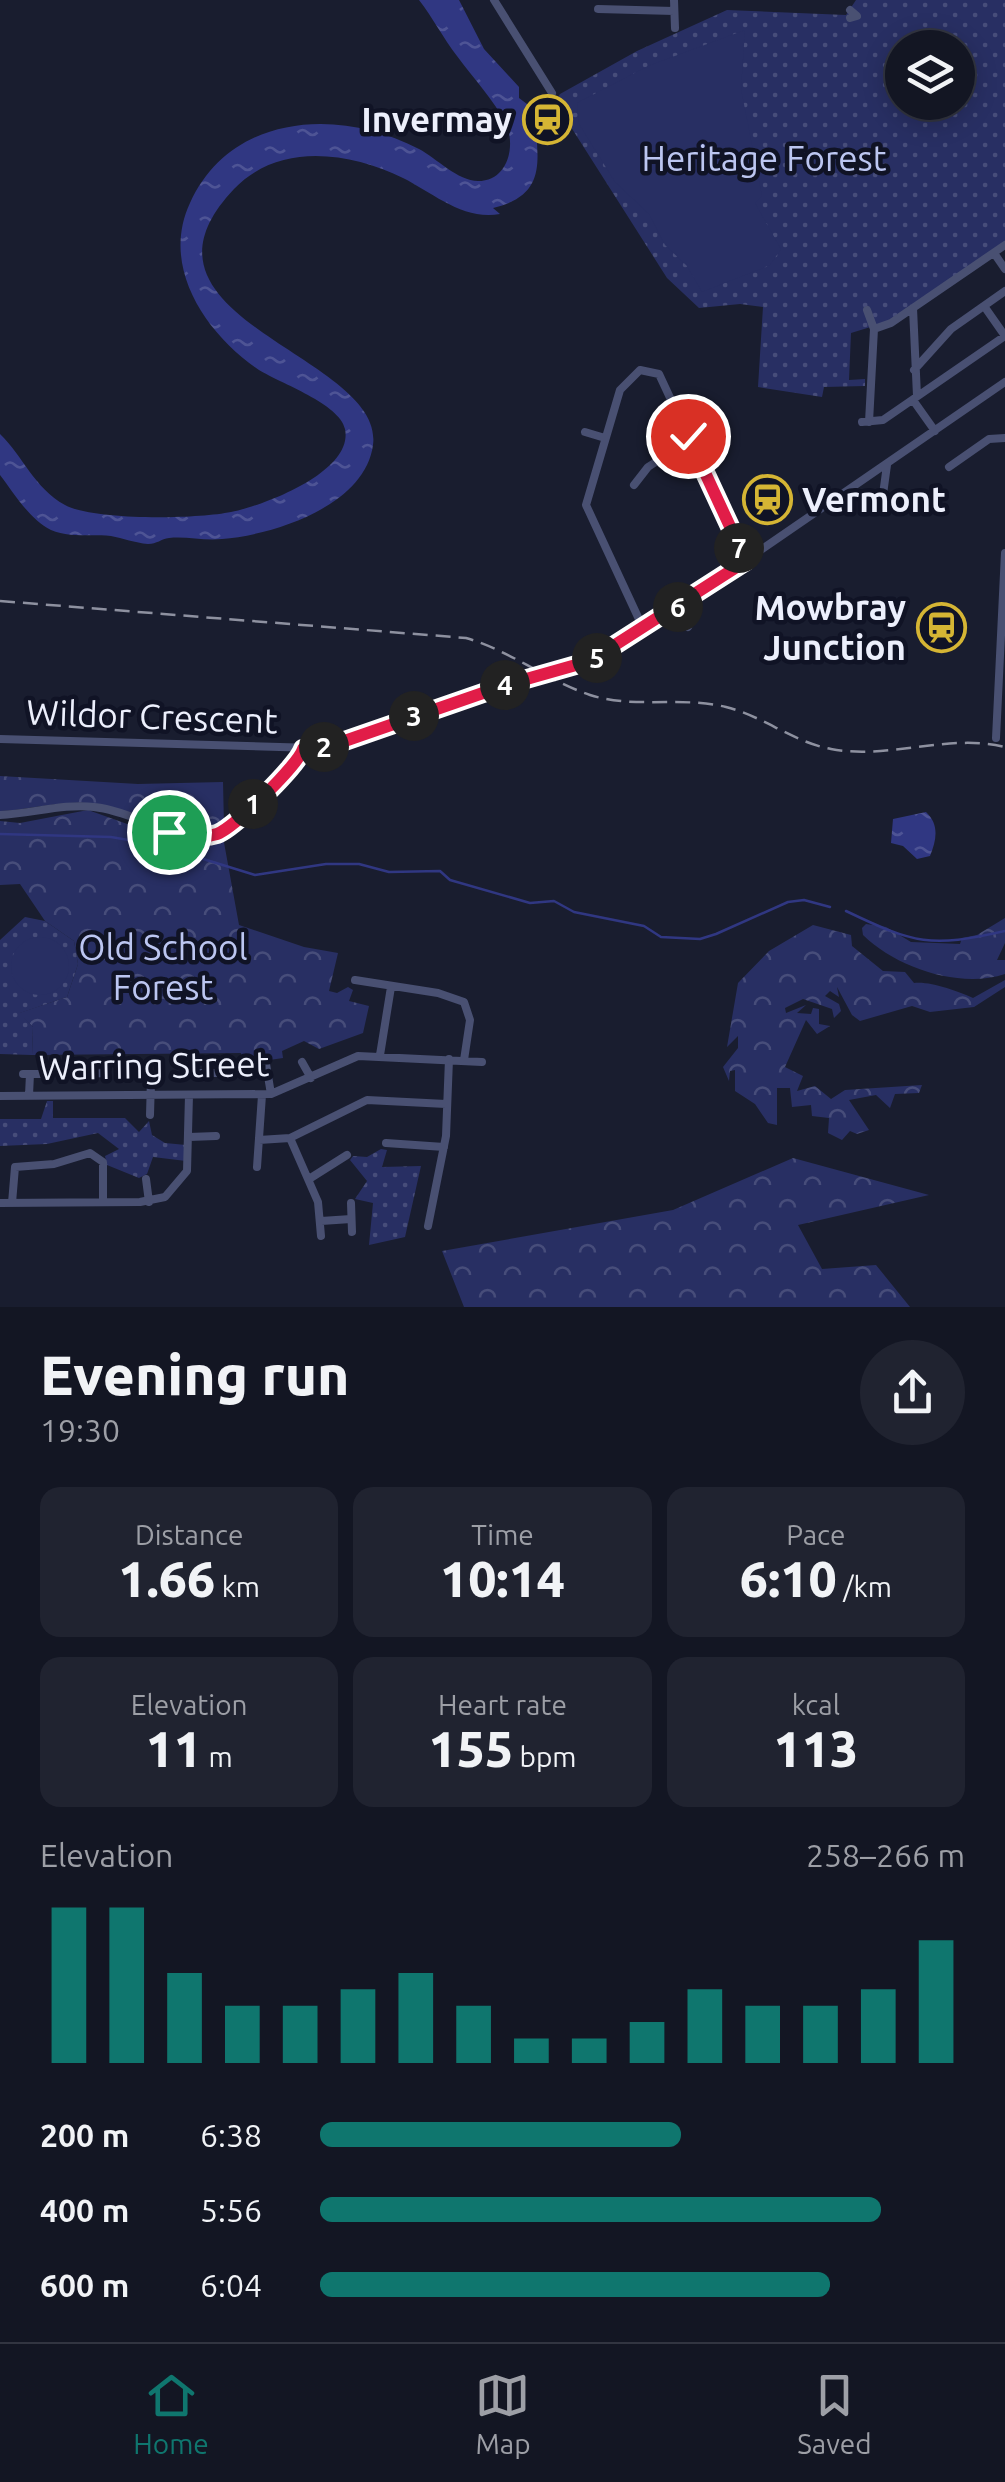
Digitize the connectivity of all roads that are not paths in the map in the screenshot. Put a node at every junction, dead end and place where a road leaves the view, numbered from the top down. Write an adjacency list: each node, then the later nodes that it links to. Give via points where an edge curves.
1 (494, 0): 6 (street)
2 (674, 0): 4 (street)
3 (598, 8): 4 (street)
4 (674, 11): 5 (street)
5 (674, 28)
6 (552, 93)
7 (1005, 245): 8 (street)
8 (994, 253): 9 (street); 12 (street)
9 (1005, 269)
10 (1005, 291): 11 (street)
11 (984, 306): 15 (street); 16 (street, via 949,331)
12 (912, 308): 14 (street); 16 (street)
13 (868, 310): 14 (street)
14 (874, 328): 18 (street, via 866,422 883,420)
15 (1005, 336): 18 (street)
16 (914, 370): 18 (street)
17 (1005, 382): 19 (street, Wildor Crescent)
18 (915, 398): 19 (street)
19 (934, 431): 24 (street, Wildor Crescent)
20 (585, 432): 21 (street)
21 (605, 438): 23 (street, via 620,390 640,370 658,372); 32 (street, via 586,509)
22 (1005, 438): 25 (street, via 989,438)
23 (690, 440): 26 (street, via 648,467); 29 (street)
24 (887, 465): 27 (street); 29 (street, Wildor Crescent)
25 (949, 466)
26 (634, 485)
27 (881, 508)
28 (1005, 553): 33 (street)
29 (746, 561): 30 (street, Wildor Crescent)
30 (676, 609): 31 (street); 32 (street, Wildor Crescent)
31 (688, 627)
32 (644, 630): 38 (street, Wildor Crescent, bridge, via 590,661)
33 (1000, 642): 34 (street); 35 (street)
34 (1005, 658)
35 (1002, 676): 36 (street)
36 (996, 738)
37 (0, 740): 38 (street, Wildor Crescent)
38 (303, 749): 39 (street, via 216,834 169,832 131,814 88,806)
39 (0, 815)
40 (355, 980): 41 (street)
41 (391, 987): 42 (street); 44 (street, via 471,1002)
42 (380, 1055): 43 (street, Warring Street); 55 (street, Warring Street, via 348,1058)
43 (449, 1059): 44 (street, Warring Street); 64 (street)
44 (464, 1060): 46 (street, Warring Street)
45 (302, 1062): 55 (street)
46 (482, 1062)
47 (266, 1064): 57 (street)
48 (223, 1072): 50 (street)
49 (193, 1073): 50 (street)
50 (207, 1073): 61 (street)
51 (43, 1074): 63 (street, via 26,1074)
52 (82, 1074): 53 (street)
53 (95, 1074): 54 (street); 58 (street)
54 (108, 1074)
55 (310, 1078): 57 (street, Warring Street)
56 (151, 1079): 59 (street)
57 (266, 1094): 61 (street, Warring Street); 69 (street)
58 (96, 1095): 59 (street, Warring Street); 63 (street, Warring Street)
59 (150, 1095): 60 (street, Warring Street); 65 (street)
60 (189, 1095): 61 (street, Warring Street); 67 (street)
61 (208, 1095)
62 (0, 1096): 63 (street, Warring Street)
63 (29, 1096)
64 (446, 1104): 68 (street, via 368,1100); 71 (street)
65 (150, 1115)
66 (216, 1136): 67 (street)
67 (189, 1137): 77 (street, via 182,1180)
68 (290, 1138): 69 (street); 74 (street)
69 (259, 1140): 73 (street)
70 (386, 1144): 71 (street)
71 (444, 1146): 83 (street)
72 (348, 1155): 74 (street)
73 (257, 1168)
74 (309, 1179): 82 (street)
75 (146, 1180): 77 (street)
76 (103, 1202): 77 (street); 79 (street); 79 (street, via 103,1162 90,1153 15,1167)
77 (149, 1202)
78 (0, 1203): 79 (street)
79 (12, 1203)
80 (350, 1203): 81 (street)
81 (351, 1220): 82 (street); 84 (street)
82 (322, 1221): 85 (street)
83 (428, 1226)
84 (352, 1232)
85 (321, 1236)

